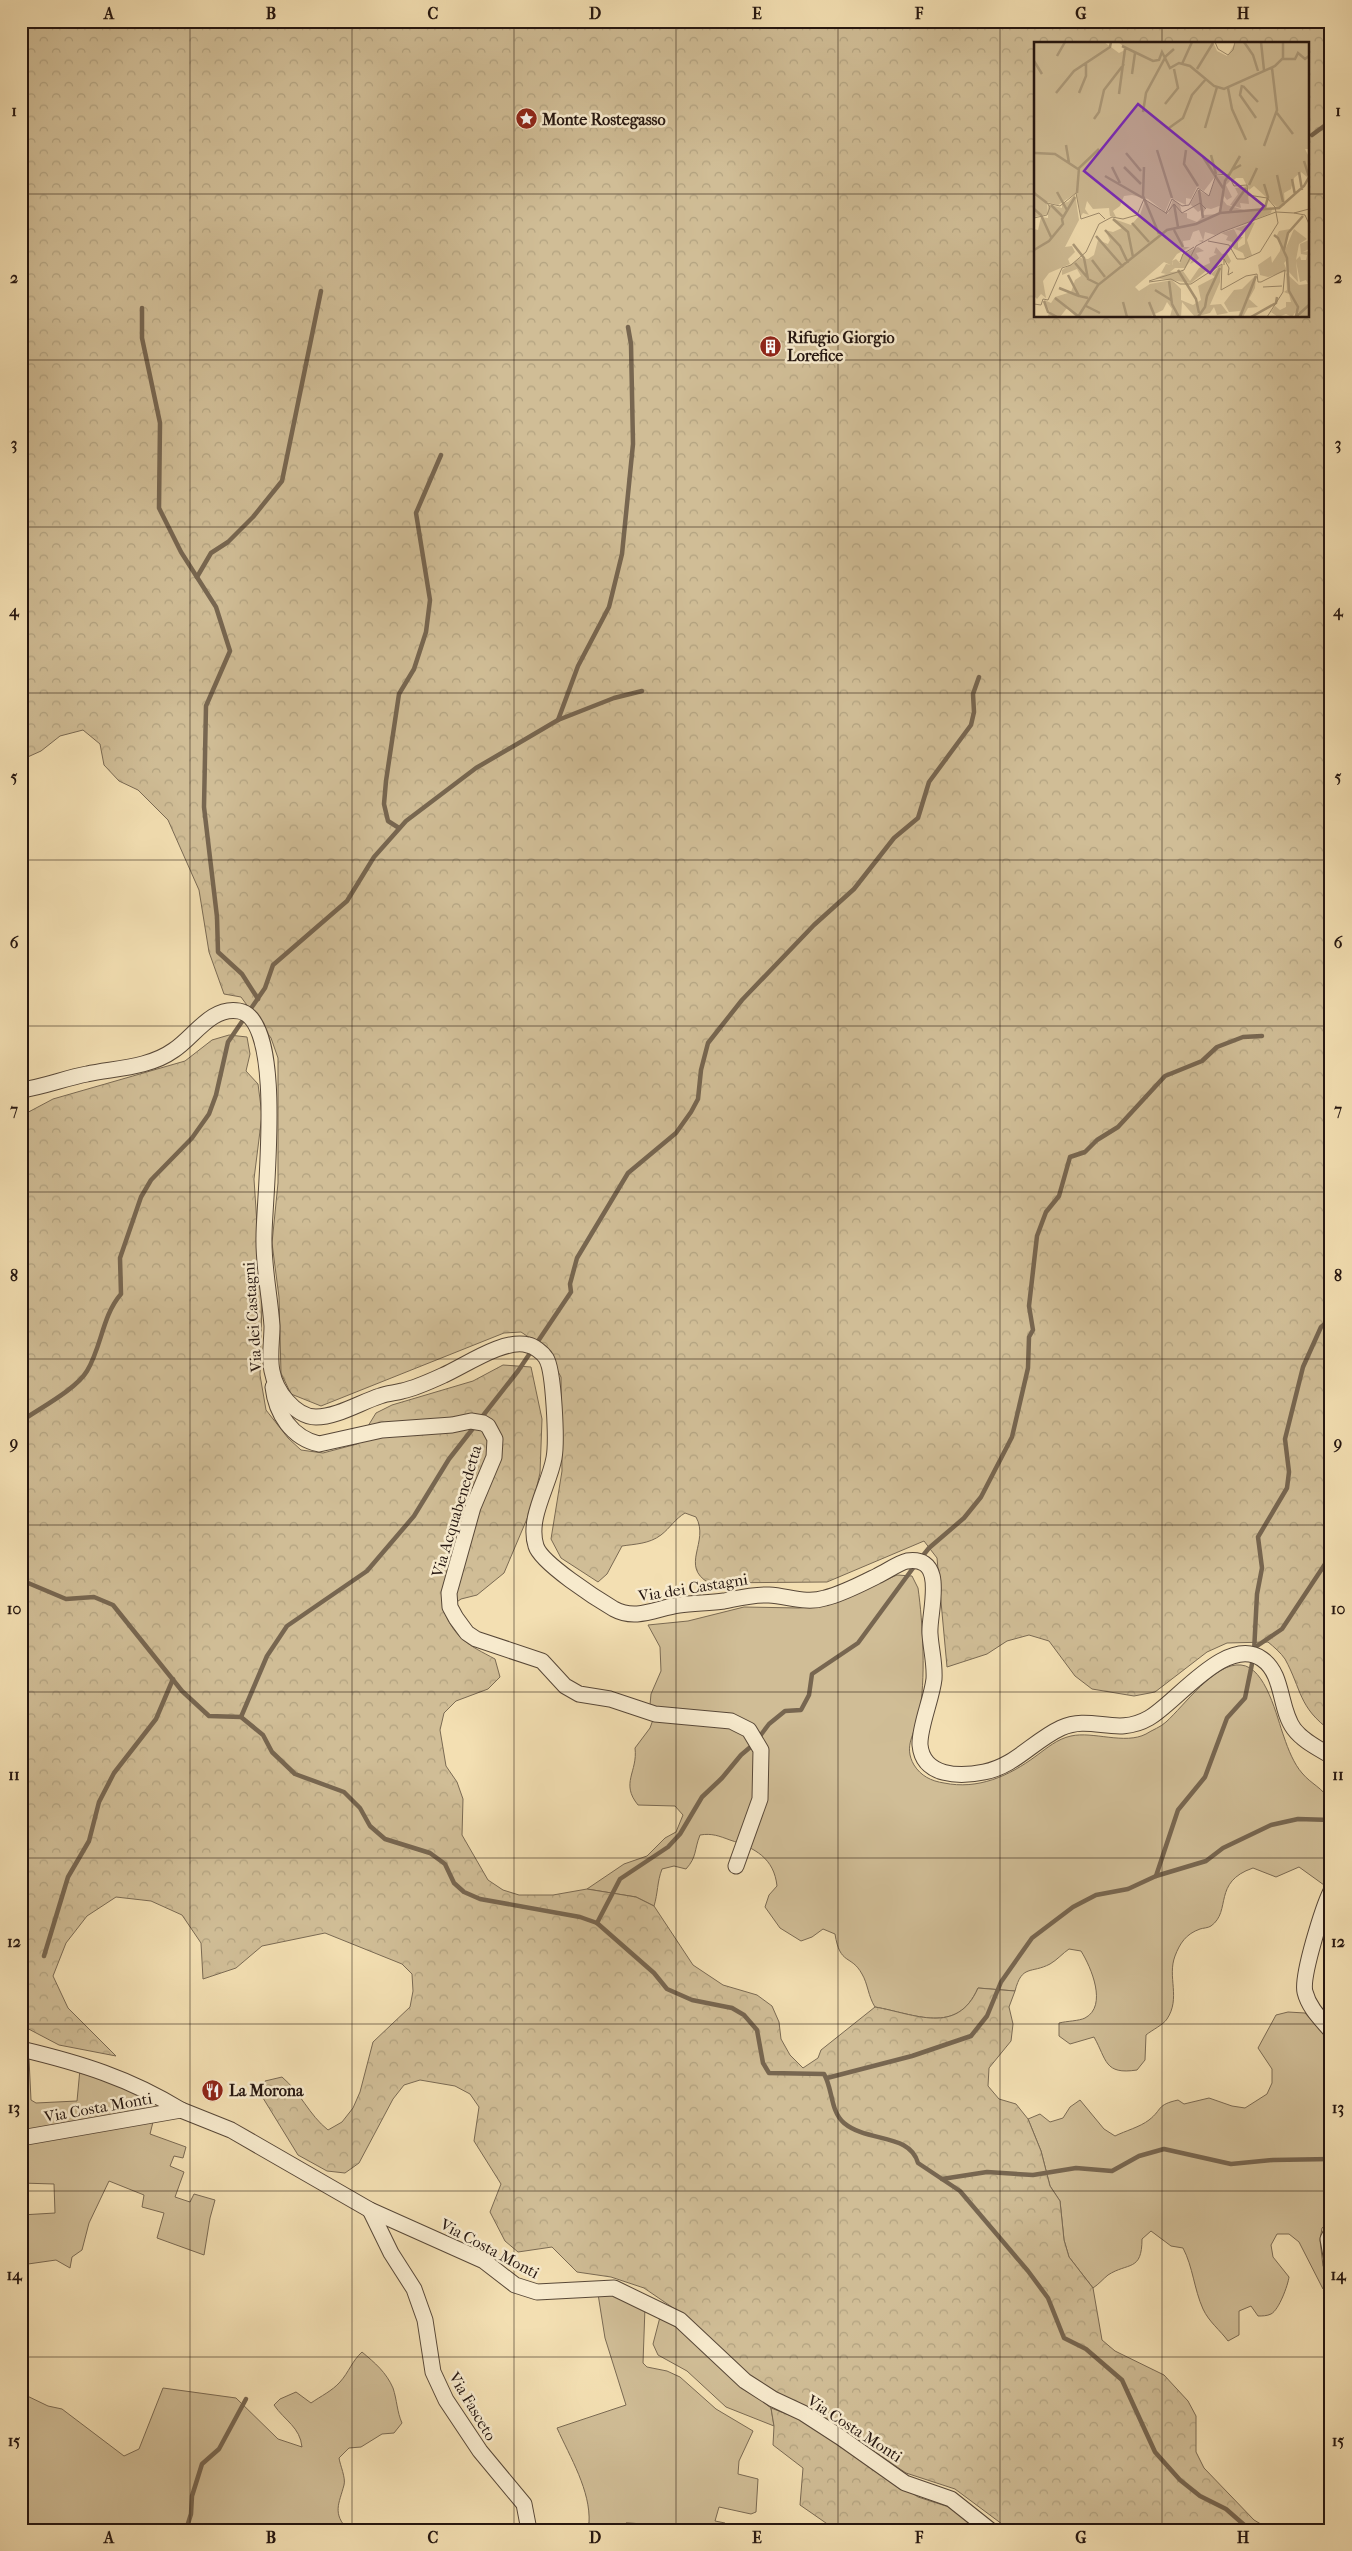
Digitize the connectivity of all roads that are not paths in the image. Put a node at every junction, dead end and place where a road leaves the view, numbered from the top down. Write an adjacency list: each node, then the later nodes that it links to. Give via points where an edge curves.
1 (21, 1090): 2 (street, Via dei Castagni, via 147,1063 172,1052 219,1013 242,1010 251,1016 263,1040 269,1112 263,1239 272,1332)
2 (271, 1368): 3 (street, Via dei Castagni, via 278,1388 291,1406 315,1417 388,1393 406,1391 499,1348 520,1344 538,1350 549,1364 556,1443 553,1464 536,1516 534,1536 537,1551 547,1562 625,1614 757,1595 823,1599 905,1562 925,1566 934,1578 935,1588 929,1631 934,1654 934,1681 920,1742 932,1769 953,1774 986,1772 1016,1760 1063,1727 1083,1723 1124,1727 1141,1722 1206,1671 1239,1654 1260,1656 1273,1673 1292,1726 1307,1741); 4 (street, Via Acquabenedetta, via 278,1409 293,1431 309,1442 319,1444 368,1432 471,1421 484,1422 488,1426 496,1448 472,1507 451,1583 449,1600 456,1618 476,1639 542,1662 571,1691 610,1699 655,1714 731,1721 749,1730 760,1750 760,1800)
3 (1331, 1756)
4 (736, 1866)
5 (1331, 1891): 6 (street, via 1324,1906 1304,1984 1309,2004)
6 (1331, 2031)
7 (21, 2049): 8 (street, via 111,2074 146,2089)
8 (181, 2110): 9 (street, Via Costa Monti); 10 (street, Via Costa Monti, via 231,2130)
9 (21, 2138)
10 (370, 2210): 13 (street, Via Fasceto, via 391,2253 414,2289 424,2320 433,2372 446,2400 480,2451 524,2504); 14 (street, Via Costa Monti, via 484,2261 515,2285 538,2292 614,2288 680,2320 745,2381 803,2413 905,2483 951,2499)
11 (1331, 2233): 12 (street, via 1328,2239)
12 (1331, 2256)
13 (529, 2530)
14 (990, 2530)

